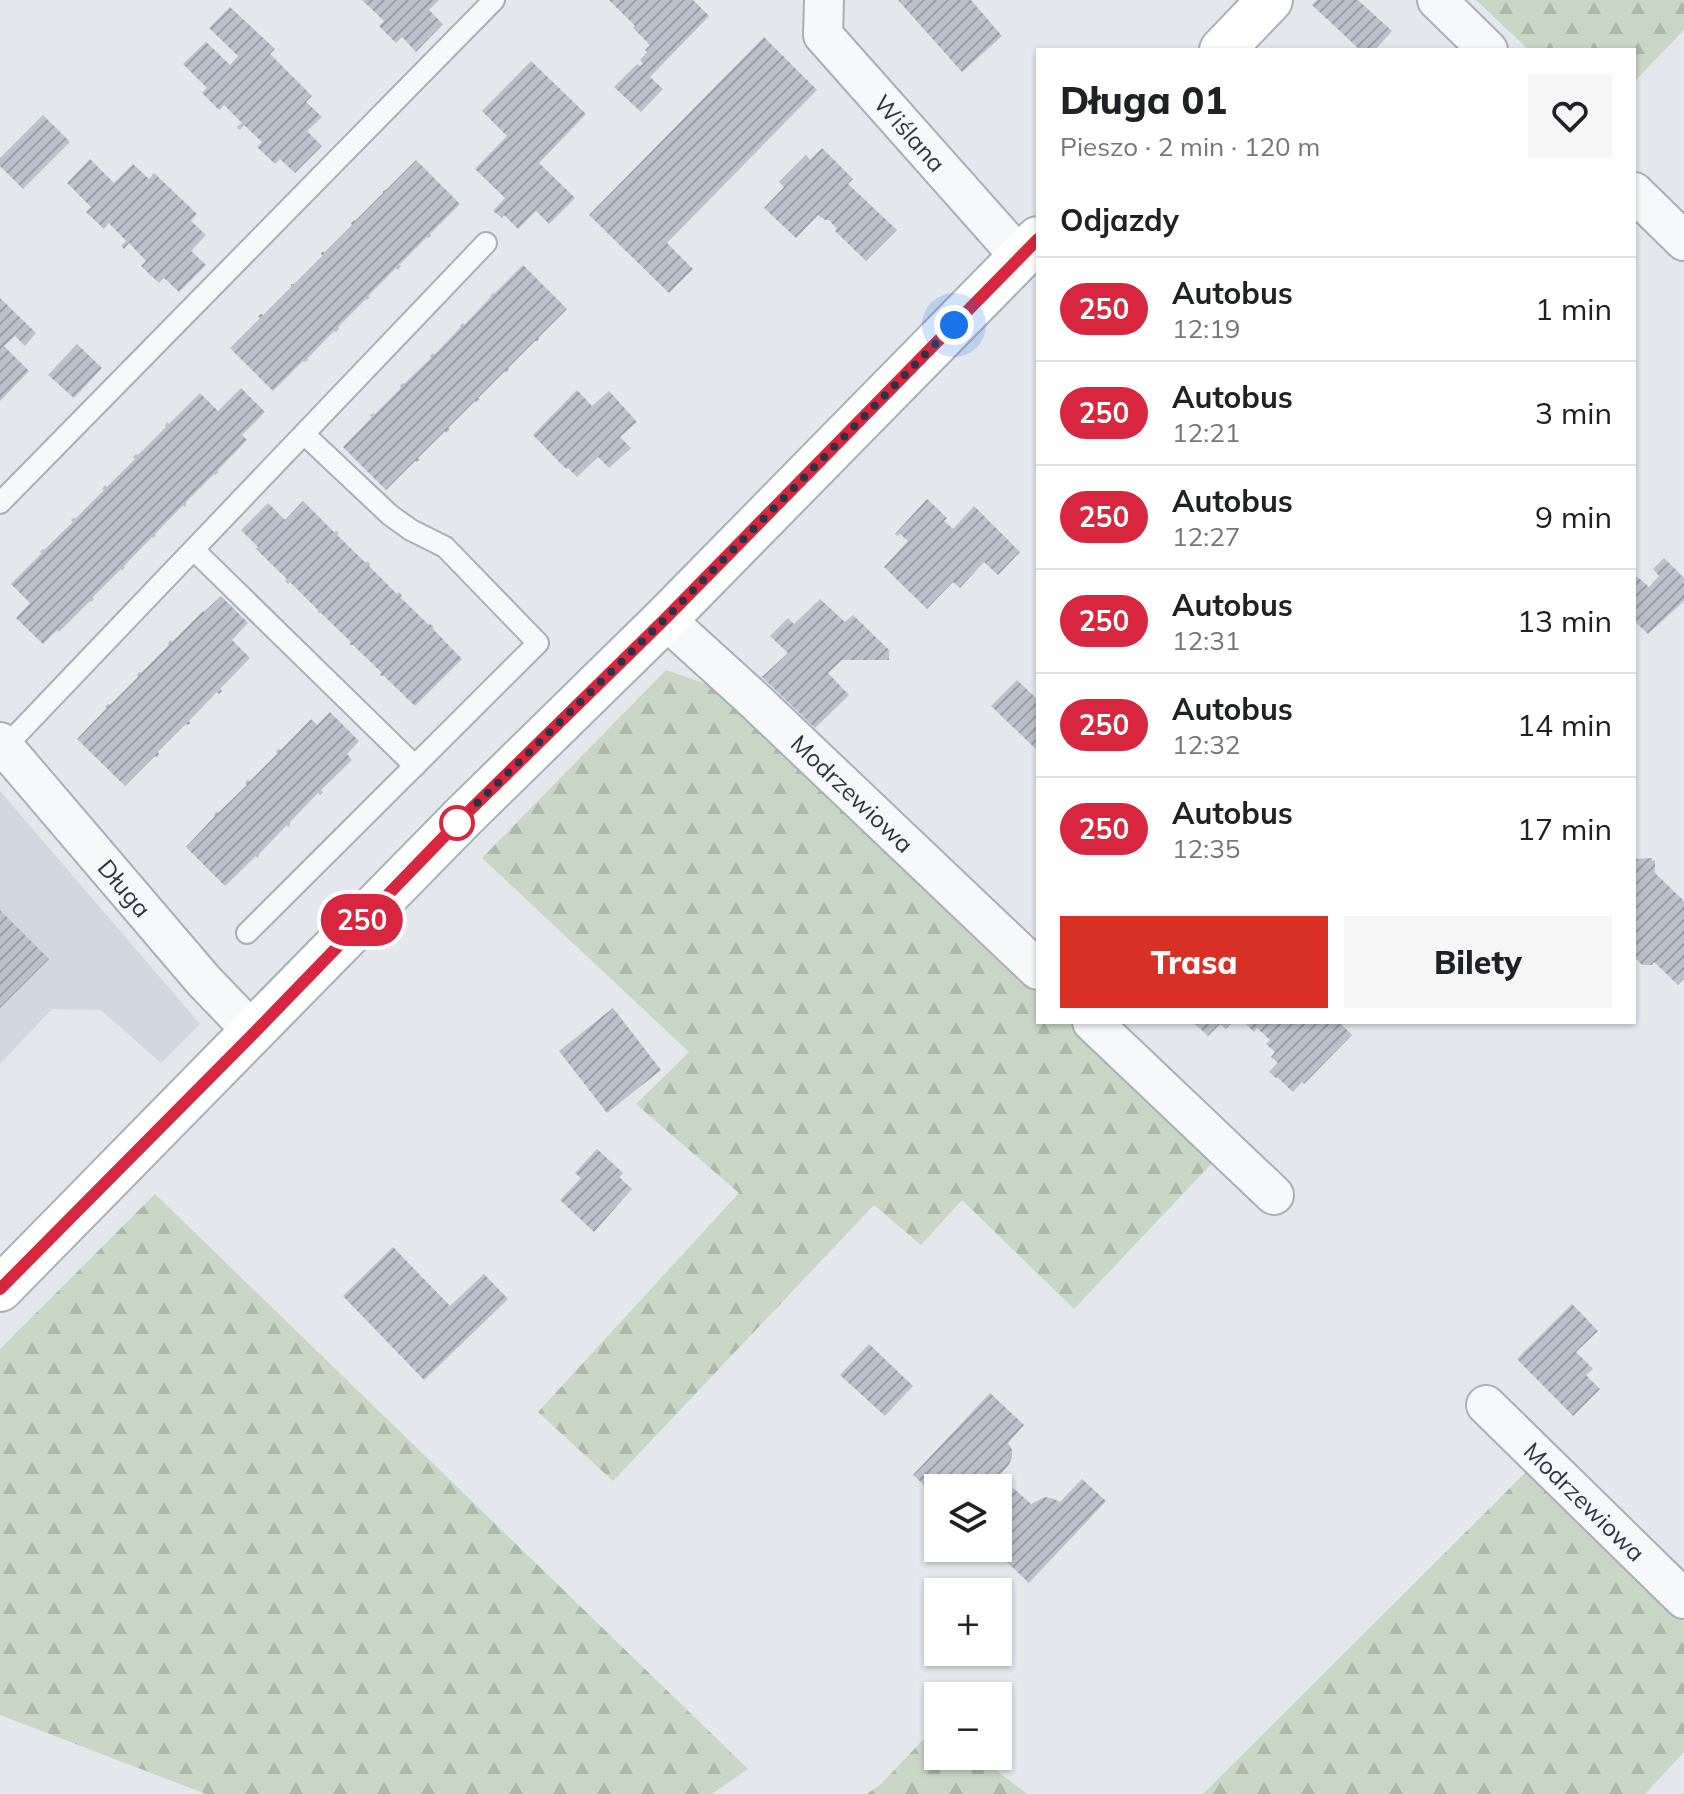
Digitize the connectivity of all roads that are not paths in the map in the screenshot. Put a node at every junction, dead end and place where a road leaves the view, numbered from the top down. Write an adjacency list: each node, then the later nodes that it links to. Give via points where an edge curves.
1 (494, 0): 12 (lane)
2 (824, 0): 10 (street, Wiślana, via 823,35)
3 (1270, 0): 5 (main road)
4 (1437, 0): 6 (street)
5 (1224, 48)
6 (1486, 48)
7 (1636, 194): 8 (street)
8 (1684, 241)
9 (486, 243): 11 (lane)
10 (1029, 248): 14 (main road, Wiślana)
11 (304, 434): 13 (lane); 16 (lane, via 399,522 445,547 538,643)
12 (0, 503)
13 (194, 550): 15 (lane); 16 (lane)
14 (665, 619): 18 (street, Modrzewiowa); 20 (main road, Wiślana)
15 (2, 744): 20 (street, Długa)
16 (415, 766): 17 (lane)
17 (247, 933)
18 (1036, 968)
19 (1094, 1024): 21 (street)
20 (254, 1033): 22 (main road, Wiślana)
21 (1274, 1195)
22 (0, 1289)
23 (1486, 1405): 24 (street, Modrzewiowa)
24 (1684, 1599)

